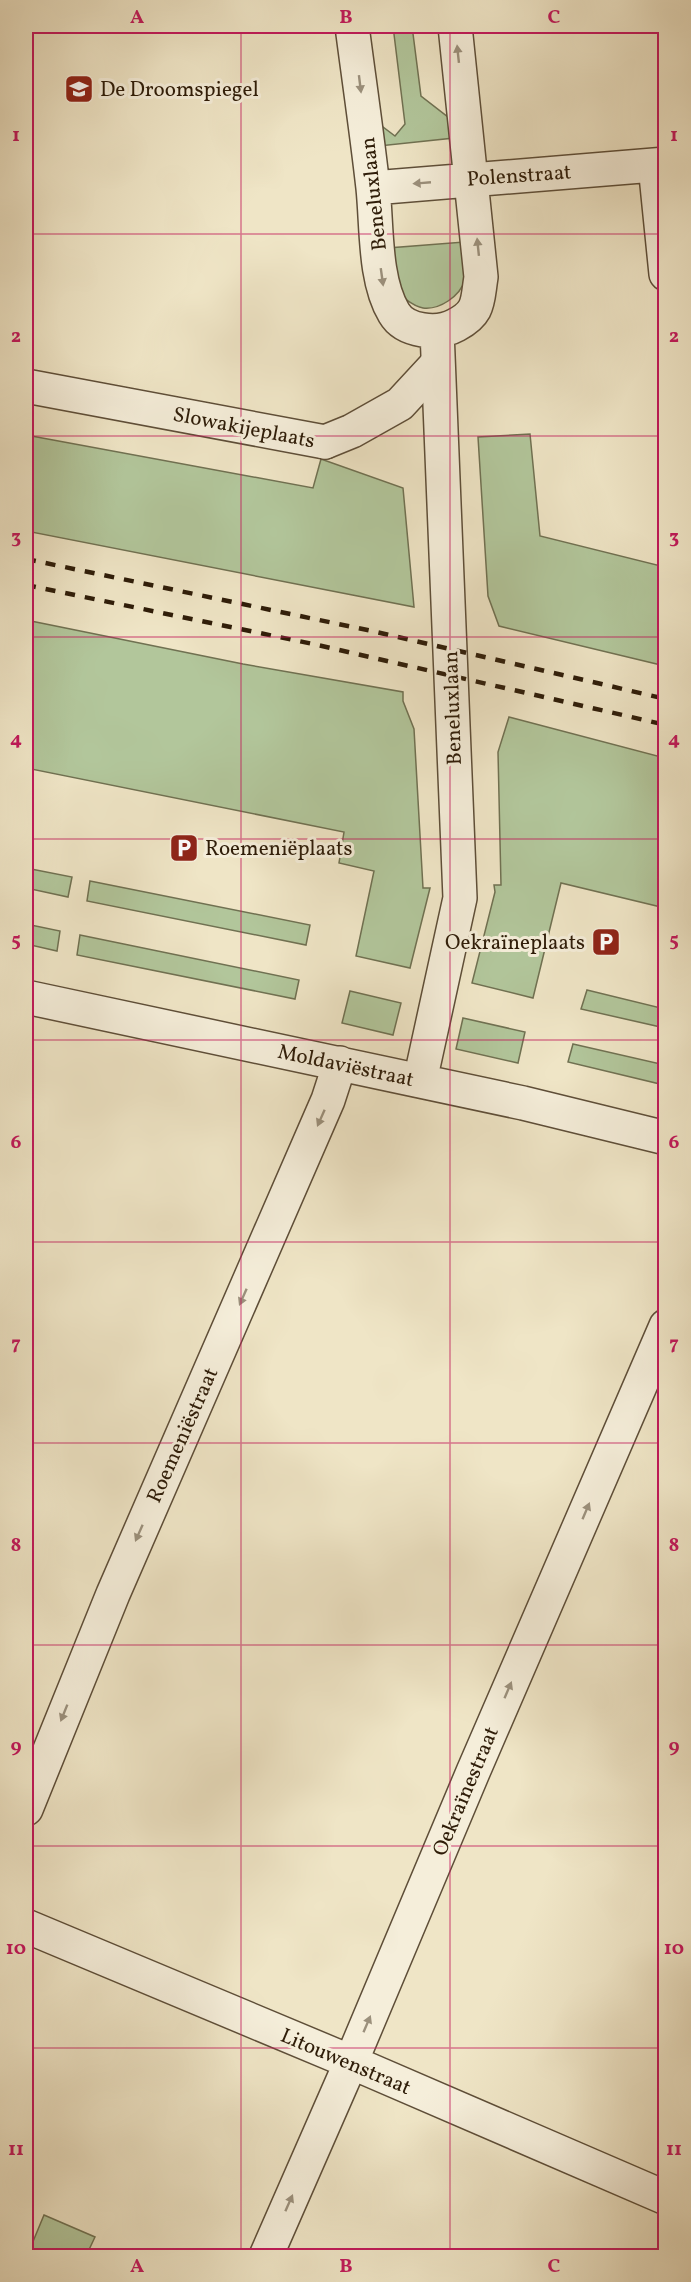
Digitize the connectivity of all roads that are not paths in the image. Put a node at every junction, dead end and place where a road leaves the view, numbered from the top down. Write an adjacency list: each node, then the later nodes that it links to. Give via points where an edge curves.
1 (352, 26): 5 (street, Beneluxlaan, one-way to 5)
2 (455, 26): 4 (street, one-way to 2)
3 (660, 165): 4 (street, Polenstraat); 6 (street)
4 (472, 179): 5 (street, Polenstraat, one-way to 5); 7 (street, one-way to 4, via 452,328 476,309 481,277)
5 (373, 188): 7 (street, Beneluxlaan, one-way to 7, via 382,284 394,315 421,330)
6 (666, 274)
7 (436, 331): 8 (street, Beneluxlaan)
8 (437, 364): 9 (street, Slowakijeplaats, via 400,404 326,442); 12 (street, Beneluxlaan, via 460,898)
9 (26, 386)
10 (26, 997): 11 (street, Moldaviëstraat)
11 (340, 1063): 12 (street, Moldaviëstraat); 15 (street, Roemeniëstraat, one-way to 15, via 328,1100 113,1594)
12 (420, 1081): 13 (street, Moldaviëstraat)
13 (666, 1138)
14 (666, 1326): 17 (street, Oekraïnestraat, one-way to 14)
15 (26, 1809)
16 (26, 1926): 17 (street, Litouwenstraat)
17 (351, 2062): 18 (street, Litouwenstraat); 19 (street, Oekraïnestraat, one-way to 17)
18 (666, 2198)
19 (266, 2256)

